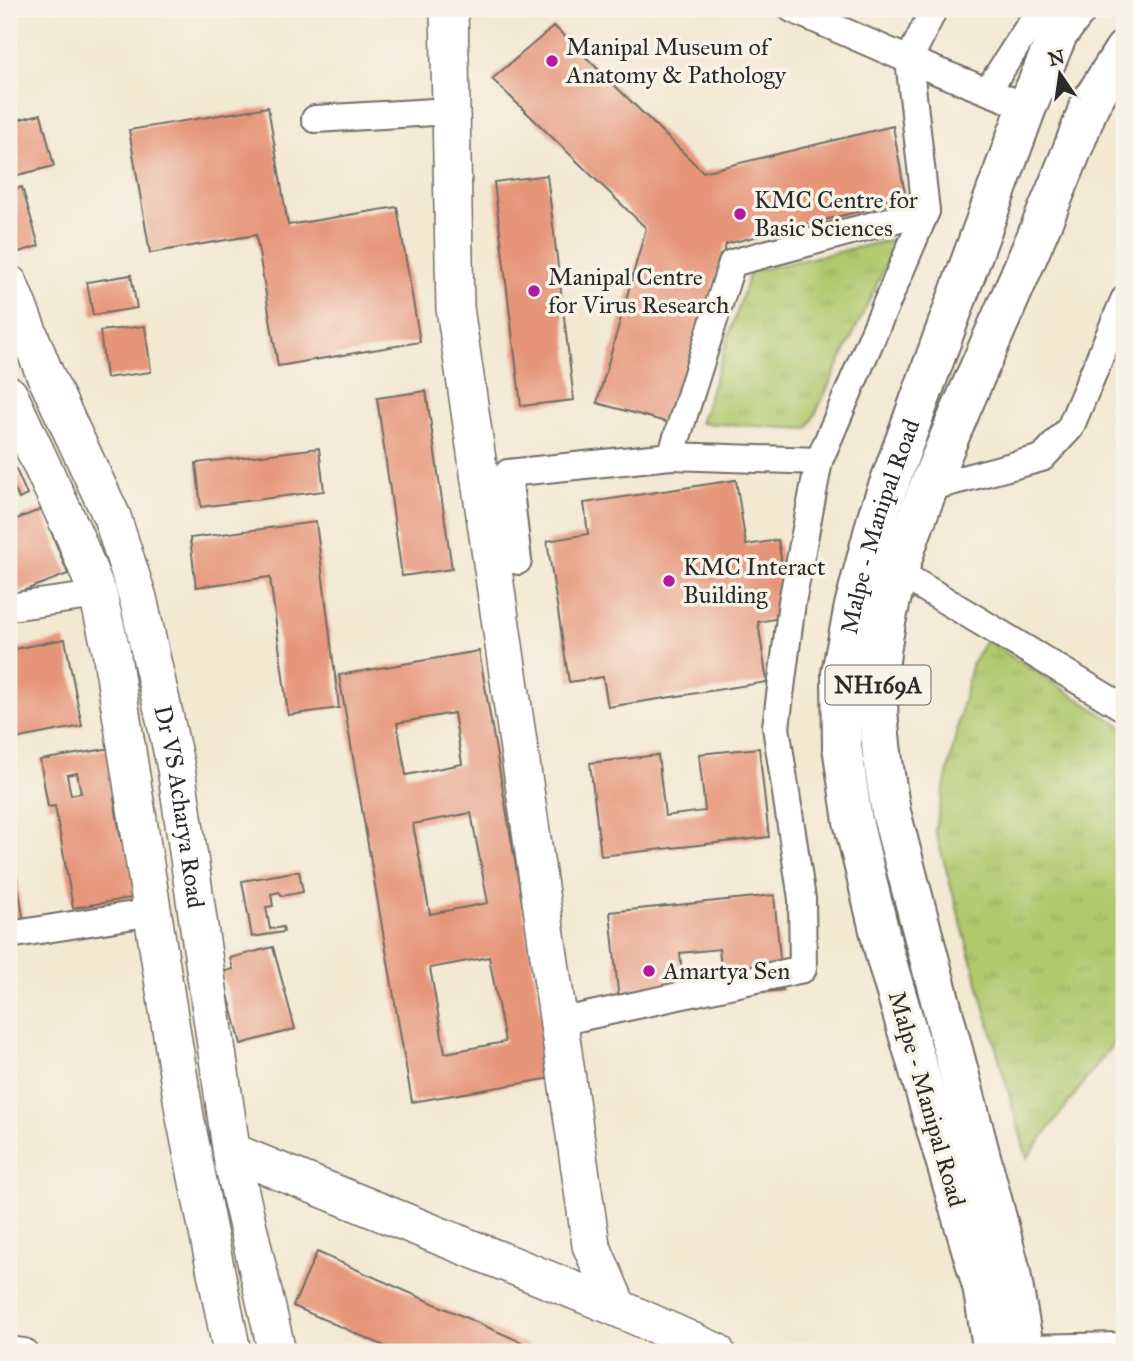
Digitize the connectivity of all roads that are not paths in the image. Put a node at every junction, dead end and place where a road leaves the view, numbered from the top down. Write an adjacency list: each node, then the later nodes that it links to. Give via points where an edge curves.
1 (449, 9): 10 (main road)
2 (792, 9): 7 (street)
3 (934, 9): 7 (street)
4 (1040, 9): 8 (street)
5 (1077, 9): 9 (highway, Malpe - Manipal Road / NH169A, via 1058,34)
6 (1124, 50): 19 (highway, Malpe - Manipal Road / NH169A, via 1090,104)
7 (909, 60): 8 (street); 12 (street)
8 (988, 90): 9 (street)
9 (1027, 107): 33 (highway, Malpe - Manipal Road / NH169A, via 878,514 841,673 842,746 853,821 885,956 982,1286)
10 (451, 111): 11 (street); 27 (main road, via 455,307)
11 (315, 119)
12 (926, 211): 17 (street, via 732,263); 18 (street)
13 (9, 284): 15 (main road, Dr VS Acharya Road)
14 (1124, 300): 19 (street, via 1070,428 1042,457)
15 (44, 372): 16 (main road); 28 (main road, Dr VS Acharya Road, via 112,517 138,598 176,768)
16 (9, 393): 22 (main road, Dr VS Acharya Road)
17 (671, 456): 18 (street); 20 (street, via 508,473)
18 (819, 461): 27 (street, via 792,602 776,727 802,900 803,969)
19 (928, 488): 21 (highway, Malpe - Manipal Road / NH169A)
20 (518, 561)
21 (898, 572): 24 (street); 33 (highway, Malpe - Manipal Road / NH169A, via 878,686 881,747 891,812 1010,1268)
22 (98, 595): 23 (street); 25 (main road, Dr VS Acharya Road)
23 (9, 607)
24 (1124, 708)
25 (153, 912): 26 (street); 29 (main road, Dr VS Acharya Road)
26 (9, 935)
27 (559, 1022): 31 (main road, via 591,1245)
28 (217, 1047): 29 (main road); 30 (main road, Dr VS Acharya Road)
29 (176, 1055): 36 (main road, Dr VS Acharya Road)
30 (232, 1152): 31 (main road); 37 (main road, Dr VS Acharya Road)
31 (618, 1308): 38 (main road)
32 (1124, 1339): 33 (lane)
33 (1014, 1349)
34 (9, 1350): 35 (street)
35 (24, 1352)
36 (232, 1352)
37 (276, 1352)
38 (716, 1352)

